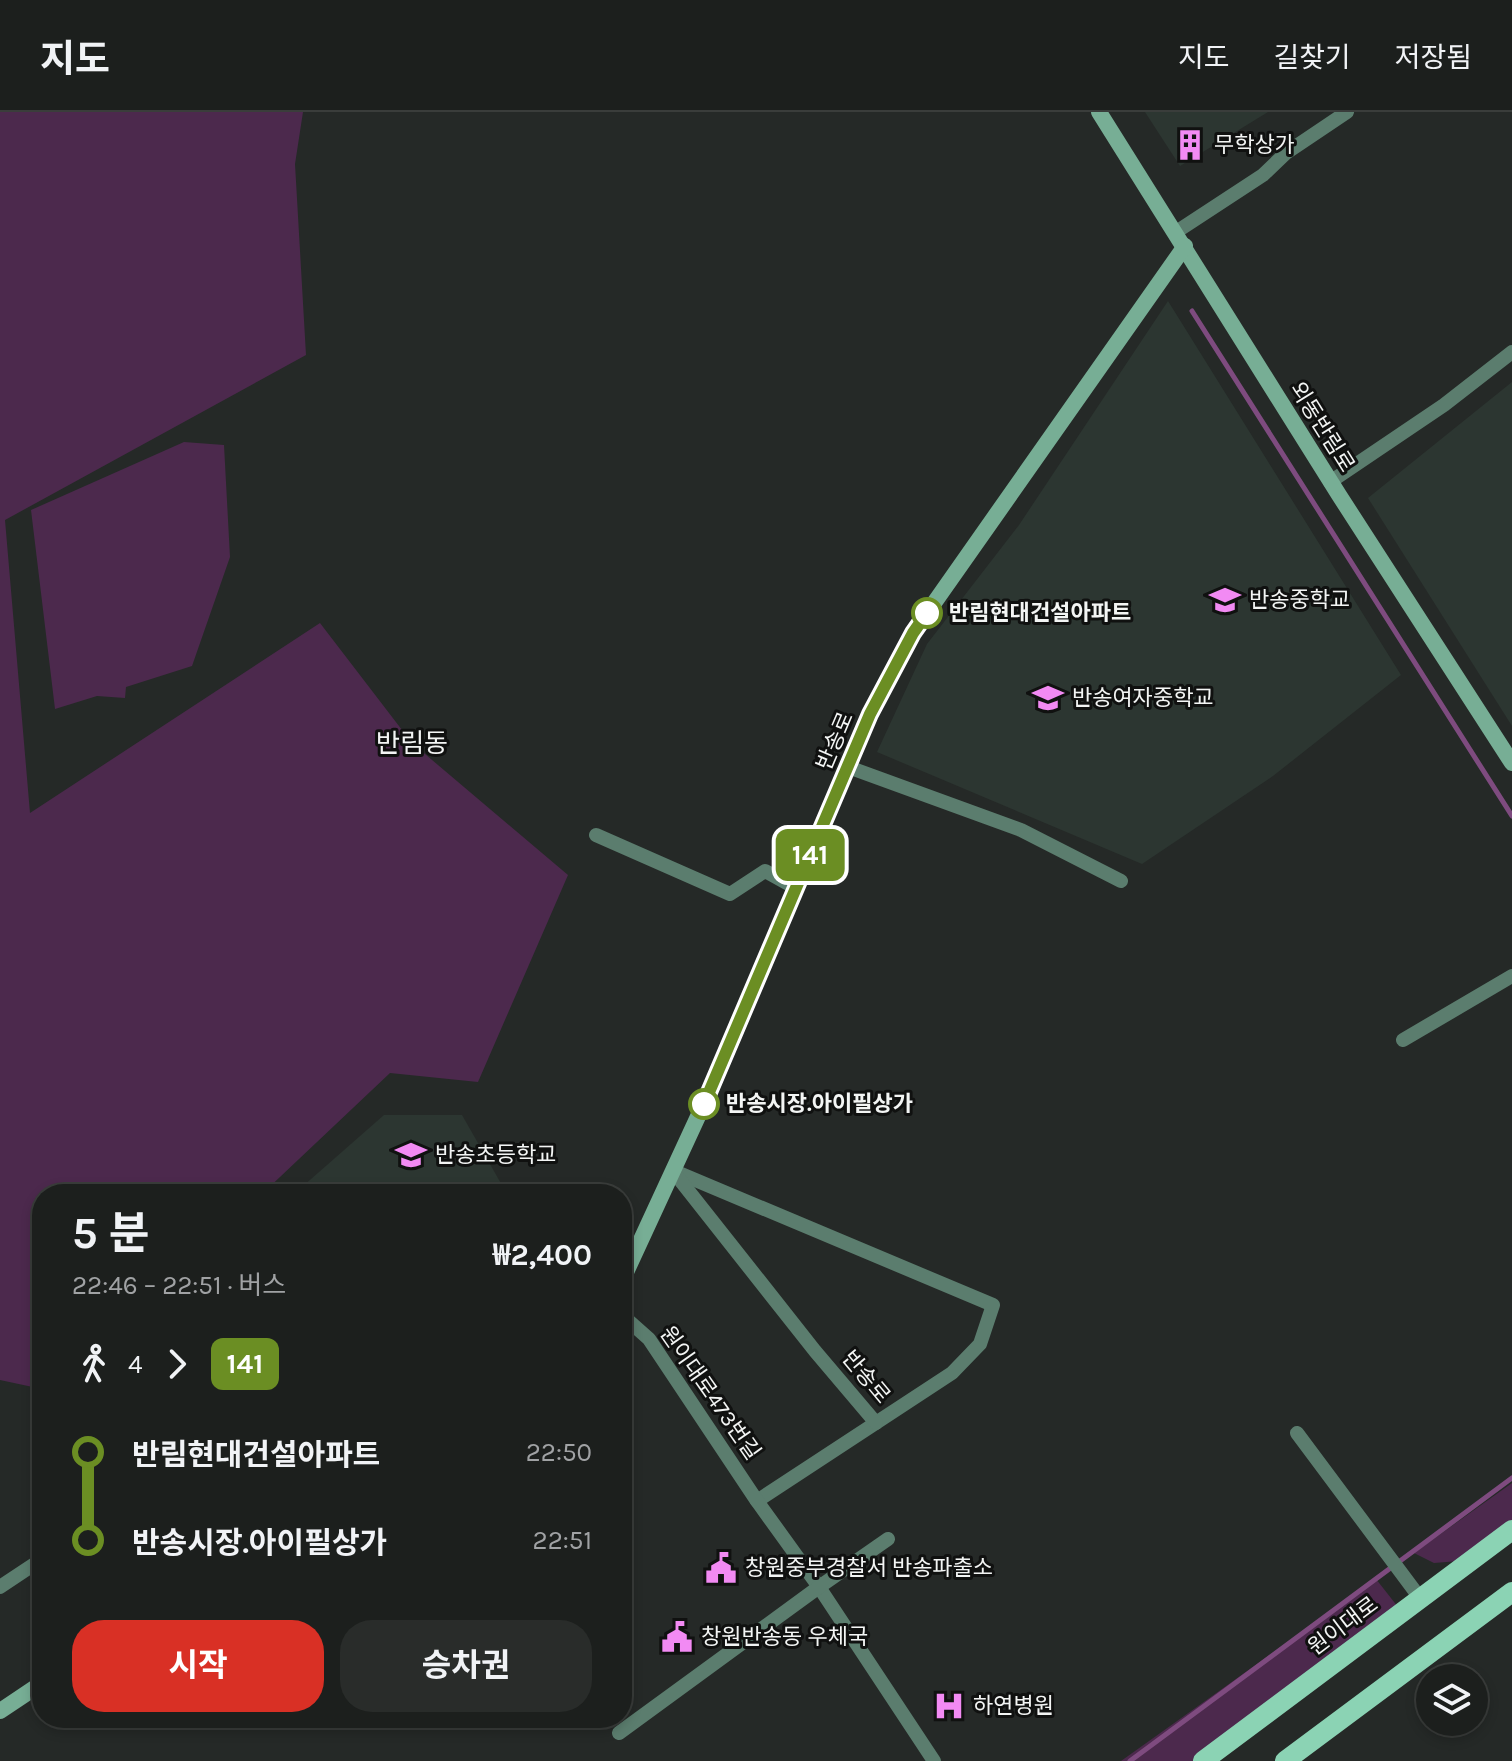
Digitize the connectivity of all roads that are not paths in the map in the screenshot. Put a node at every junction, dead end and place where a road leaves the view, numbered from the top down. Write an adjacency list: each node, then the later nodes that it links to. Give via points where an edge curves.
1 (1099, 112): 3 (street, 외동반림로)
2 (1347, 112): 3 (street, via 1286,153)
3 (1180, 239): 5 (street, 외동반림로); 7 (street, 반송로, via 913,633)
4 (1512, 352): 5 (street)
5 (1330, 482): 6 (street, 외동반림로)
6 (1512, 763)
7 (848, 767): 9 (street, via 1021,830); 10 (street, 반송로)
8 (596, 835): 10 (street, via 730,894 765,871)
9 (1121, 881)
10 (796, 888): 13 (street, 반송로)
11 (1512, 976): 12 (street)
12 (1403, 1040)
13 (674, 1171): 14 (street, 반송로); 16 (street, 반송로); 16 (street, via 993,1305 980,1344 971,1354 952,1373)
14 (632, 1260)
15 (632, 1324): 18 (street, 원이대로473번길, via 649,1339)
16 (876, 1423): 18 (street)
17 (1297, 1433): 25 (street)
18 (757, 1501): 23 (street, 원이대로473번길)
19 (1512, 1530): 25 (main road, 원이대로)
20 (888, 1539): 23 (street)
21 (32, 1566): 22 (street)
22 (0, 1587)
23 (819, 1587): 28 (street); 31 (street, 원이대로473번길)
24 (1512, 1592): 33 (main road)
25 (1420, 1598): 32 (main road, 원이대로)
26 (32, 1690): 27 (street)
27 (0, 1711)
28 (632, 1724)
29 (626, 1728): 30 (street)
30 (619, 1733)
31 (934, 1761)
32 (1203, 1761)
33 (1285, 1761)

